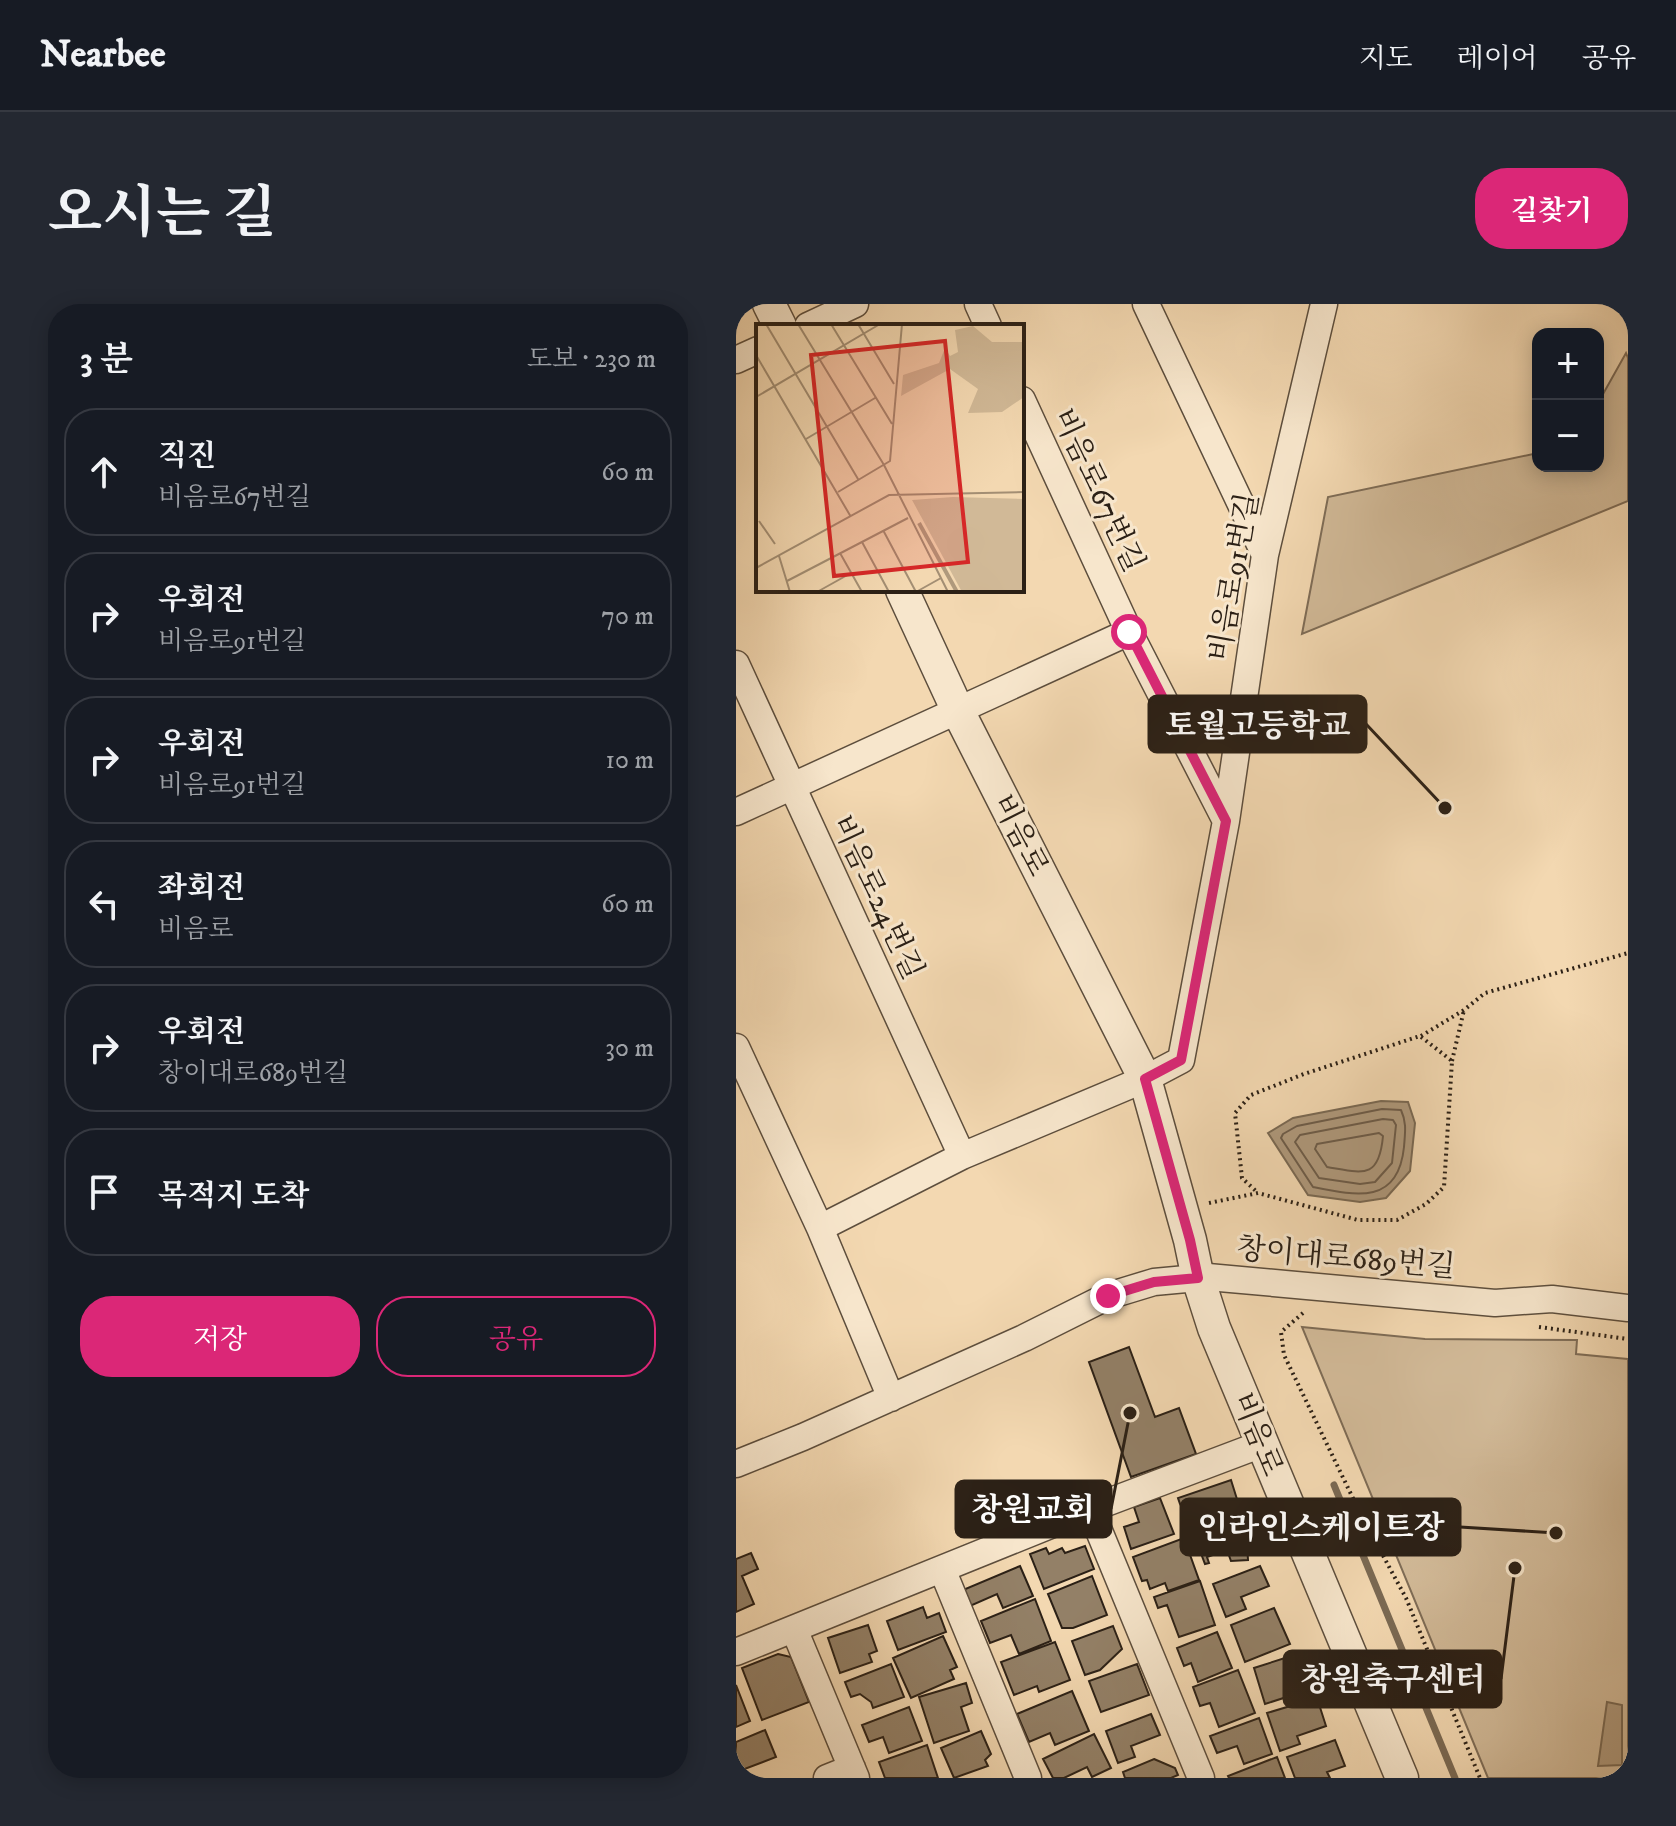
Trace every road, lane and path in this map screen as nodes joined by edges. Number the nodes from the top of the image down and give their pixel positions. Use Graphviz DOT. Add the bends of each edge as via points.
graph roads {
  1 [pos="769,304"];
  2 [pos="855,304"];
  3 [pos="978,304"];
  4 [pos="1146,304"];
  5 [pos="1324,304"];
  6 [pos="779,324"];
  7 [pos="812,324"];
  8 [pos="987,324"];
  9 [pos="756,351"];
  10 [pos="736,360"];
  11 [pos="1024,404"];
  12 [pos="1265,555"];
  13 [pos="903,592"];
  14 [pos="1129,632"];
  15 [pos="736,664"];
  16 [pos="957,709"];
  17 [pos="792,786"];
  18 [pos="736,812"];
  19 [pos="1226,821"];
  20 [pos="1628,953"];
  21 [pos="1464,1010"];
  22 [pos="1420,1036"];
  23 [pos="736,1047"];
  24 [pos="1452,1061"];
  25 [pos="1145,1079"];
  26 [pos="962,1156"];
  27 [pos="1258,1193"];
  28 [pos="1209,1203"];
  29 [pos="820,1228"];
  30 [pos="1198,1278"];
  31 [pos="1628,1308"];
  32 [pos="1316,1313"];
  33 [pos="1526,1326"];
  34 [pos="1628,1339"];
  35 [pos="891,1398"];
  36 [pos="1262,1444"];
  37 [pos="736,1464"];
  38 [pos="1090,1509"];
  39 [pos="942,1569"];
  40 [pos="794,1629"];
  41 [pos="736,1652"];
  42 [pos="854,1773"];
  43 [pos="827,1778"];
  44 [pos="1028,1778"];
  45 [pos="1201,1778"];
  46 [pos="1402,1778"];
  47 [pos="1480,1778"];
  1 -- 6 [label="street"];
  2 -- 7 [label="street"];
  3 -- 8 [label="street"];
  4 -- 12 [label="street"];
  5 -- 12 [label="street, 비음로91번길"];
  9 -- 10 [label="street"];
  11 -- 14 [label="street, 비음로67번길"];
  12 -- 19 [label="street, 비음로91번길"];
  13 -- 16 [label="street, 비음로"];
  14 -- 16 [label="street"];
  14 -- 19 [label="street, 비음로67번길"];
  15 -- 17 [label="street, 비음로24번길"];
  16 -- 17 [label="street"];
  16 -- 25 [label="street, 비음로"];
  17 -- 18 [label="street"];
  17 -- 26 [label="street, 비음로24번길"];
  19 -- 25 [label="street, 비음로91번길" via="1181,1060"];
  20 -- 21 [label="path" via="1485,993"];
  21 -- 22 [label="path"];
  21 -- 24 [label="path"];
  22 -- 24 [label="path"];
  22 -- 27 [label="path" via="1251,1095 1235,1113 1242,1178"];
  23 -- 29 [label="street"];
  24 -- 27 [label="path" via="1444,1187 1426,1204 1397,1220 1358,1220"];
  25 -- 26 [label="street"];
  25 -- 30 [label="street, 비음로"];
  26 -- 29 [label="street"];
  27 -- 28 [label="path"];
  29 -- 35 [label="street"];
  30 -- 31 [label="street, 창이대로689번길" via="1495,1303 1552,1299"];
  30 -- 35 [label="street, 창이대로689번길" via="1154,1282 1108,1296"];
  30 -- 36 [label="street, 비음로"];
  32 -- 47 [label="path" via="1301,1313 1281,1332 1284,1355 1406,1598"];
  33 -- 34 [label="path"];
  35 -- 37 [label="street, 창이대로689번길"];
  36 -- 38 [label="street"];
  36 -- 46 [label="street, 비음로"];
  38 -- 39 [label="street"];
  38 -- 45 [label="street"];
  39 -- 40 [label="street"];
  39 -- 44 [label="street"];
  40 -- 41 [label="street"];
  40 -- 42 [label="street"];
  42 -- 43 [label="street"];
}
